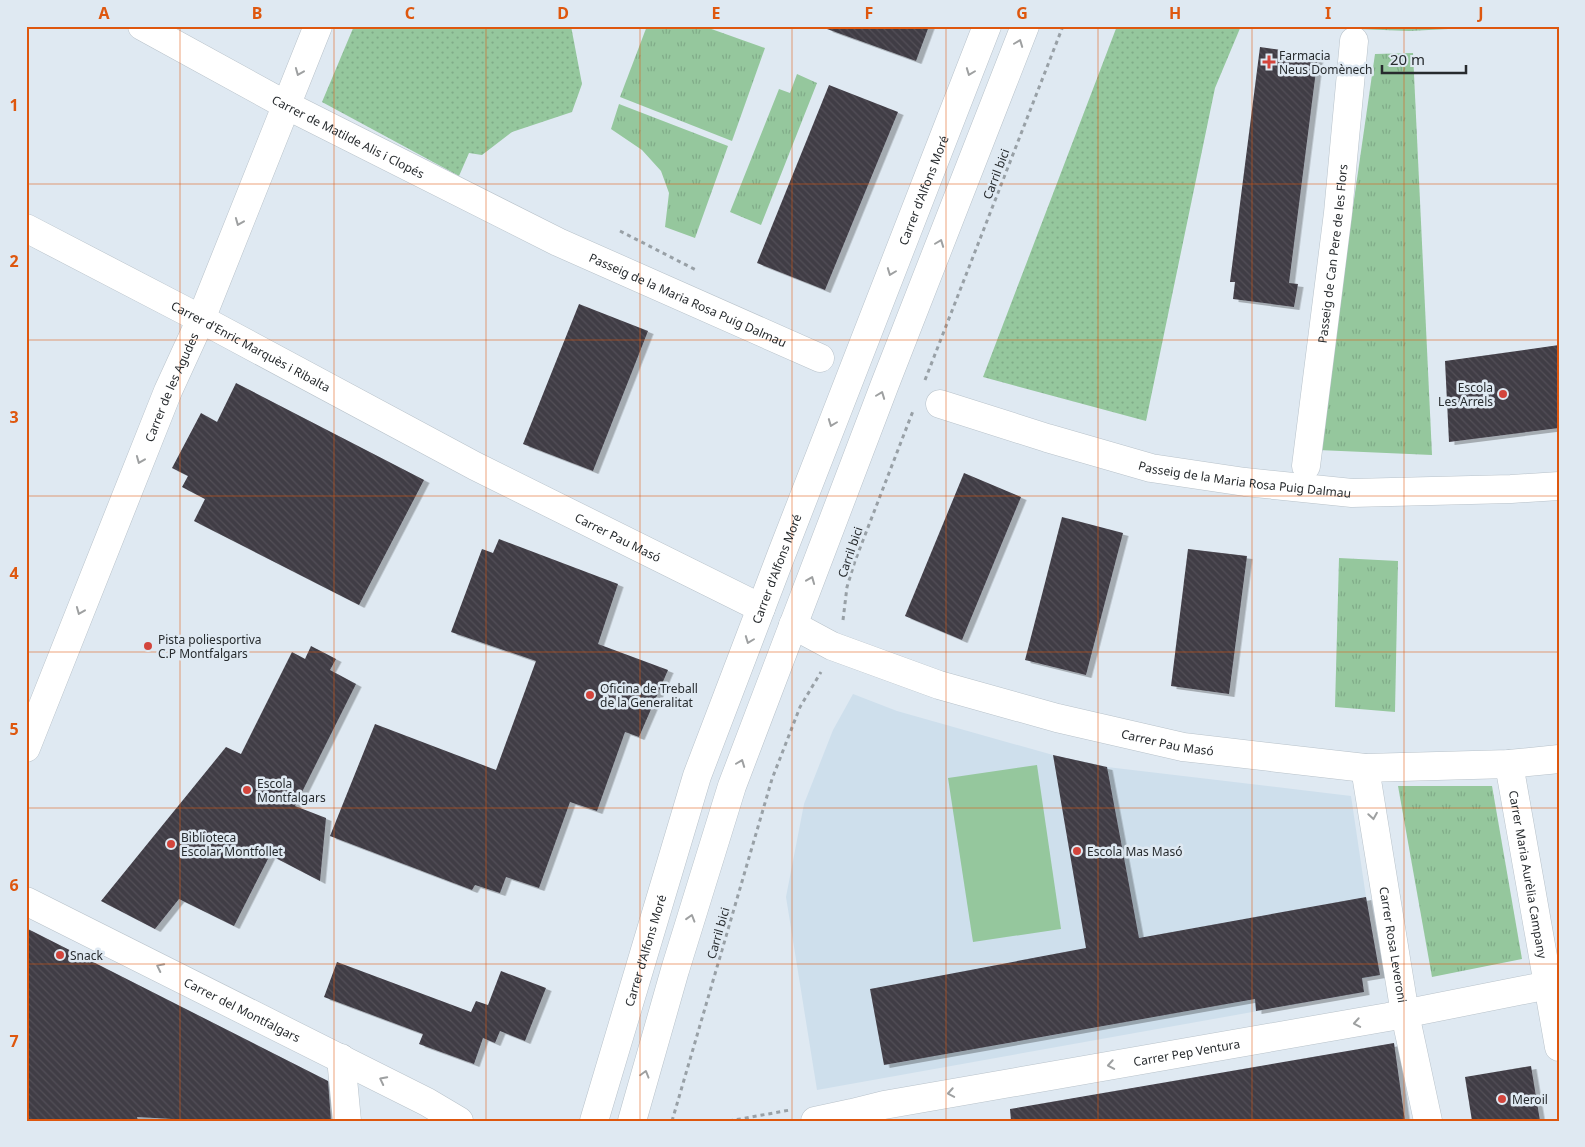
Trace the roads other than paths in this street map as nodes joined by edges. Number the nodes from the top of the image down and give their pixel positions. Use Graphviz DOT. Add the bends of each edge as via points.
graph roads {
  1 [pos="142,26"];
  2 [pos="318,26"];
  3 [pos="988,26"];
  4 [pos="1025,26"];
  5 [pos="1354,41"];
  6 [pos="286,105"];
  7 [pos="26,228"];
  8 [pos="558,242"];
  9 [pos="201,319"];
  10 [pos="820,358"];
  11 [pos="929,392"];
  12 [pos="475,466"];
  13 [pos="1306,466"];
  14 [pos="1559,486"];
  15 [pos="761,608"];
  16 [pos="793,625"];
  17 [pos="26,748"];
  18 [pos="1559,759"];
  19 [pos="1509,764"];
  20 [pos="1366,768"];
  21 [pos="26,901"];
  22 [pos="1554,984"];
  23 [pos="1405,1014"];
  24 [pos="1559,1047"];
  25 [pos="341,1058"];
  26 [pos="422,1111"];
  27 [pos="347,1121"];
  28 [pos="459,1121"];
  29 [pos="594,1121"];
  30 [pos="632,1121"];
  31 [pos="815,1121"];
  32 [pos="1428,1121"];
  1 -- 6 [label="street, Carrer de Matilde Alis i Clopés"];
  2 -- 6 [label="street, Carrer de les Agudes, one-way"];
  3 -- 15 [label="street, Carrer d'Alfons Moré, one-way"];
  16 -- 4 [label="street, one-way"];
  5 -- 13 [label="street, Passeig de Can Pere de les Flors" via="1338,213"];
  6 -- 8 [label="street, Carrer de Matilde Alis i Clopés"];
  6 -- 9 [label="street, Carrer de les Agudes, one-way"];
  7 -- 9 [label="street, Carrer d'Enric Marquès i Ribalta"];
  8 -- 10 [label="street, Passeig de la Maria Rosa Puig Dalmau"];
  9 -- 12 [label="street, Carrer d'Enric Marquès i Ribalta"];
  9 -- 17 [label="street, Carrer de les Agudes, one-way" via="168,391"];
  11 -- 14 [label="street, Passeig de la Maria Rosa Puig Dalmau" via="1047,438 1151,468 1352,493"];
  12 -- 15 [label="street, Carrer Pau Masó"];
  15 -- 29 [label="street, Carrer d'Alfons Moré, one-way" via="698,776"];
  16 -- 20 [label="street, Carrer Pau Masó" via="832,646 939,685 1057,718 1183,747"];
  30 -- 16 [label="street, one-way" via="667,995 732,786"];
  18 -- 19 [label="street, Carrer Pau Masó"];
  19 -- 20 [label="street, Carrer Pau Masó"];
  19 -- 22 [label="street, Carrer Maria Aurèlia Campany"];
  20 -- 23 [label="street, Carrer Rosa Leveroni, one-way"];
  25 -- 21 [label="street, Carrer del Montfalgars, one-way"];
  22 -- 23 [label="street, Carrer Pep Ventura"];
  22 -- 24 [label="street, Carrer Maria Aurèlia Campany"];
  23 -- 31 [label="street, Carrer Pep Ventura, one-way" via="884,1105"];
  23 -- 32 [label="street, Carrer Rosa Leveroni"];
  26 -- 25 [label="street, Carrer del Montfalgars, one-way"];
  25 -- 27 [label="street"];
  26 -- 28 [label="street, Carrer del Montfalgars"];
}
